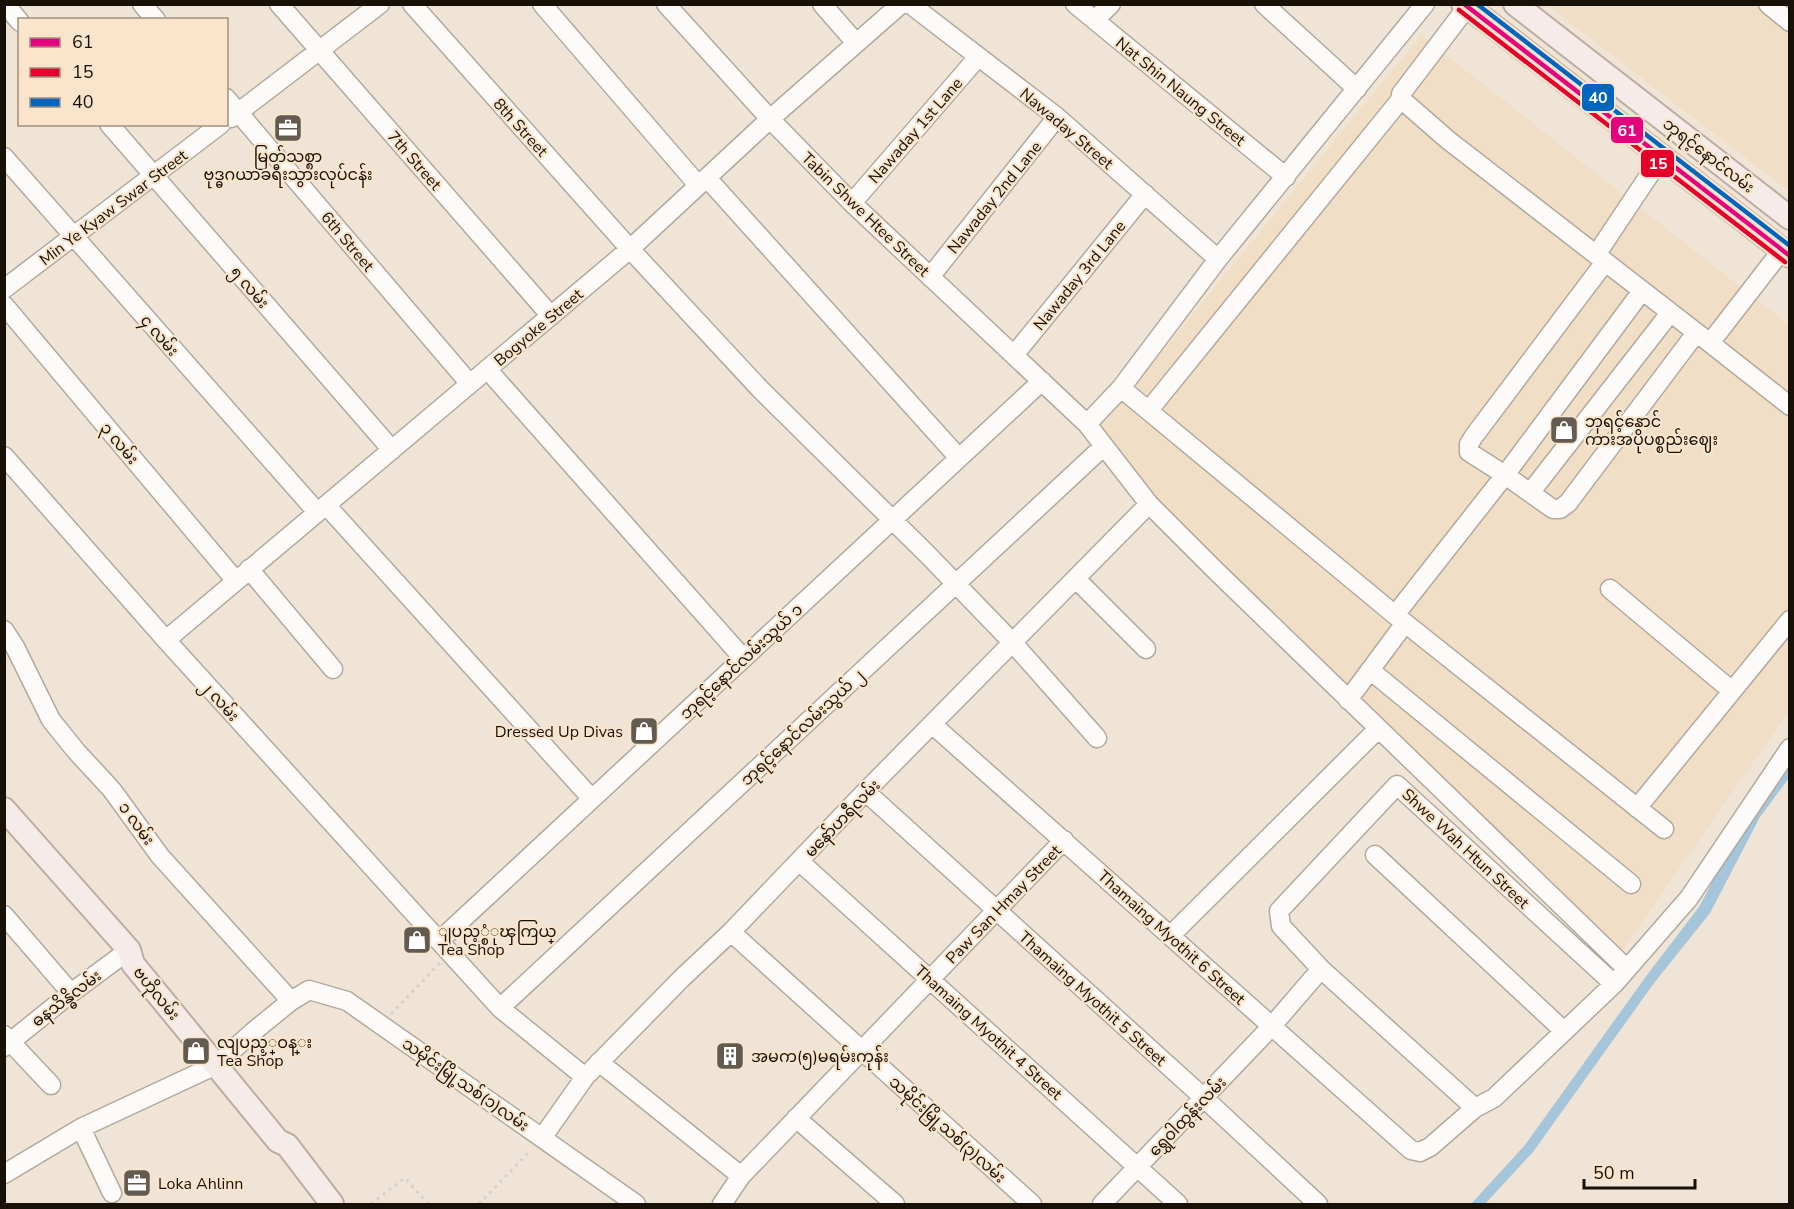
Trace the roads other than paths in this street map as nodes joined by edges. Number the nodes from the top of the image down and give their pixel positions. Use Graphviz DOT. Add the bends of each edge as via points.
graph roads {
  1 [pos="5,4"];
  2 [pos="142,4"];
  3 [pos="279,4"];
  4 [pos="380,4"];
  5 [pos="412,4"];
  6 [pos="542,4"];
  7 [pos="666,4"];
  8 [pos="822,4"];
  9 [pos="901,4"];
  10 [pos="910,4"];
  11 [pos="1075,4"];
  12 [pos="1111,4"];
  13 [pos="1264,4"];
  14 [pos="1425,4"];
  15 [pos="1503,4"];
  16 [pos="1515,4"];
  17 [pos="1768,4"];
  18 [pos="1465,6"];
  19 [pos="154,18"];
  20 [pos="18,19"];
  21 [pos="1095,20"];
  22 [pos="1488,22"];
  23 [pos="1790,22"];
  24 [pos="856,43"];
  25 [pos="319,50"];
  26 [pos="978,57"];
  27 [pos="1357,89"];
  28 [pos="1401,99"];
  29 [pos="231,110"];
  30 [pos="1058,117"];
  31 [pos="770,119"];
  32 [pos="111,126"];
  33 [pos="218,126"];
  34 [pos="1662,156"];
  35 [pos="4,157"];
  36 [pos="154,176"];
  37 [pos="1286,177"];
  38 [pos="703,181"];
  39 [pos="1144,194"];
  40 [pos="852,203"];
  41 [pos="1790,218"];
  42 [pos="74,237"];
  43 [pos="630,249"];
  44 [pos="1786,253"];
  45 [pos="1218,259"];
  46 [pos="1600,259"];
  47 [pos="930,277"];
  48 [pos="4,289"];
  49 [pos="1642,291"];
  50 [pos="4,305"];
  51 [pos="1670,313"];
  52 [pos="551,316"];
  53 [pos="1703,338"];
  54 [pos="1014,355"];
  55 [pos="487,369"];
  56 [pos="1042,381"];
  57 [pos="470,384"];
  58 [pos="1121,388"];
  59 [pos="1790,406"];
  60 [pos="1149,410"];
  61 [pos="1082,419"];
  62 [pos="1104,446"];
  63 [pos="392,450"];
  64 [pos="4,456"];
  65 [pos="959,458"];
  66 [pos="1505,475"];
  67 [pos="1530,494"];
  68 [pos="1149,504"];
  69 [pos="322,509"];
  70 [pos="892,521"];
  71 [pos="243,575"];
  72 [pos="1076,579"];
  73 [pos="956,584"];
  74 [pos="1610,589"];
  75 [pos="1400,619"];
  76 [pos="1790,620"];
  77 [pos="4,630"];
  78 [pos="166,640"];
  79 [pos="1013,643"];
  80 [pos="1146,649"];
  81 [pos="743,658"];
  82 [pos="333,669"];
  83 [pos="1370,670"];
  84 [pos="1732,691"];
  85 [pos="1348,700"];
  86 [pos="933,725"];
  87 [pos="1378,729"];
  88 [pos="1097,738"];
  89 [pos="1790,747"];
  90 [pos="866,792"];
  91 [pos="592,799"];
  92 [pos="1637,808"];
  93 [pos="4,809"];
  94 [pos="1664,829"];
  95 [pos="1064,840"];
  96 [pos="1375,855"];
  97 [pos="799,861"];
  98 [pos="1631,884"];
  99 [pos="996,911"];
  100 [pos="4,915"];
  101 [pos="731,932"];
  102 [pos="1170,936"];
  103 [pos="445,947"];
  104 [pos="129,950"];
  105 [pos="1321,969"];
  106 [pos="1627,969"];
  107 [pos="930,979"];
  108 [pos="1614,984"];
  109 [pos="71,993"];
  110 [pos="290,1002"];
  111 [pos="500,1008"];
  112 [pos="1272,1027"];
  113 [pos="1564,1031"];
  114 [pos="6,1041"];
  115 [pos="861,1050"];
  116 [pos="220,1061"];
  117 [pos="599,1062"];
  118 [pos="585,1077"];
  119 [pos="51,1085"];
  120 [pos="1204,1098"];
  121 [pos="1475,1108"];
  122 [pos="796,1118"];
  123 [pos="81,1128"];
  124 [pos="542,1138"];
  125 [pos="1138,1167"];
  126 [pos="4,1174"];
  127 [pos="741,1176"];
  128 [pos="112,1193"];
  129 [pos="332,1204"];
  130 [pos="636,1204"];
  131 [pos="722,1204"];
  132 [pos="895,1204"];
  133 [pos="1032,1204"];
  134 [pos="1102,1204"];
  135 [pos="1178,1204"];
  136 [pos="1318,1204"];
  1 -- 20 [label="street"];
  2 -- 19 [label="street"];
  3 -- 25 [label="street, 7th Street"];
  4 -- 25 [label="street"];
  5 -- 43 [label="street, 8th Street"];
  6 -- 38 [label="street"];
  7 -- 31 [label="street, Tabin Shwe Htee Street"];
  8 -- 24 [label="street"];
  9 -- 24 [label="street, Bogyoke Street"];
  10 -- 26 [label="street, Nawaday Street"];
  11 -- 21 [label="street, Nat Shin Naung Street"];
  12 -- 21 [label="street"];
  13 -- 27 [label="street"];
  14 -- 27 [label="street"];
  15 -- 22 [label="main road"];
  16 -- 41 [label="main road, ဘုရင့်နောင်လမ်း"];
  17 -- 23 [label="street"];
  18 -- 22 [label="main road, ဘုရင့်နောင်လမ်း"];
  18 -- 28 [label="street"];
  21 -- 37 [label="street, Nat Shin Naung Street"];
  22 -- 34 [label="main road, ဘုရင့်နောင်လမ်း"];
  24 -- 31 [label="street, Bogyoke Street"];
  25 -- 29 [label="street"];
  25 -- 52 [label="street, 7th Street"];
  26 -- 30 [label="street, Nawaday Street"];
  26 -- 40 [label="street, Nawaday 1st Lane"];
  27 -- 37 [label="street"];
  28 -- 46 [label="street"];
  28 -- 60 [label="street"];
  29 -- 57 [label="street, 6th Street"];
  30 -- 39 [label="street, Nawaday Street"];
  30 -- 47 [label="street, Nawaday 2nd Lane"];
  31 -- 38 [label="street, Bogyoke Street"];
  31 -- 40 [label="street, Tabin Shwe Htee Street"];
  32 -- 36 [label="street, ၅ လမ်း"];
  33 -- 36 [label="street, Min Ye Kyaw Swar Street"];
  34 -- 44 [label="main road, ဘုရင့်နောင်လမ်း"];
  34 -- 46 [label="street"];
  35 -- 42 [label="street, ၄ လမ်း"];
  36 -- 42 [label="street, Min Ye Kyaw Swar Street"];
  36 -- 63 [label="street, ၅ လမ်း"];
  37 -- 45 [label="street"];
  38 -- 43 [label="street, Bogyoke Street"];
  38 -- 65 [label="street"];
  39 -- 45 [label="street, Nawaday Street"];
  39 -- 54 [label="street, Nawaday 3rd Lane"];
  40 -- 47 [label="street, Tabin Shwe Htee Street"];
  42 -- 48 [label="street, Min Ye Kyaw Swar Street"];
  42 -- 69 [label="street, ၄ လမ်း"];
  43 -- 52 [label="street, Bogyoke Street"];
  43 -- 70 [label="street, 8th Street" via="760,389"];
  44 -- 53 [label="street"];
  45 -- 58 [label="street"];
  46 -- 49 [label="street"];
  46 -- 66 [label="street" via="1469,444 1469,452"];
  47 -- 54 [label="street, Tabin Shwe Htee Street"];
  49 -- 51 [label="street"];
  49 -- 66 [label="street"];
  50 -- 71 [label="street, ၃ လမ်း"];
  51 -- 53 [label="street"];
  51 -- 67 [label="street"];
  52 -- 55 [label="street, Bogyoke Street"];
  53 -- 59 [label="street"];
  53 -- 67 [label="street" via="1568,503 1552,509"];
  54 -- 56 [label="street, Tabin Shwe Htee Street"];
  55 -- 57 [label="street, Bogyoke Street"];
  55 -- 81 [label="street"];
  56 -- 61 [label="street, Tabin Shwe Htee Street"];
  56 -- 65 [label="street, ဘုရင့်နောင်လမ်းသွယ် ၁"];
  57 -- 63 [label="street, Bogyoke Street"];
  58 -- 60 [label="street"];
  58 -- 61 [label="street"];
  60 -- 75 [label="street"];
  61 -- 62 [label="street, Tabin Shwe Htee Street"];
  62 -- 68 [label="street, Tabin Shwe Htee Street"];
  62 -- 73 [label="street, ဘုရင့်နောင်လမ်းသွယ် ၂"];
  63 -- 69 [label="street, Bogyoke Street"];
  64 -- 78 [label="street, ၂ လမ်း"];
  65 -- 70 [label="street, ဘုရင့်နောင်လမ်းသွယ် ၁"];
  66 -- 67 [label="street"];
  66 -- 75 [label="street"];
  68 -- 72 [label="street, မနော်ဟရီလမ်း"];
  68 -- 85 [label="street, Tabin Shwe Htee Street"];
  69 -- 71 [label="street, Bogyoke Street"];
  69 -- 91 [label="street, ၄ လမ်း"];
  70 -- 73 [label="street, 8th Street"];
  70 -- 81 [label="street, ဘုရင့်နောင်လမ်းသွယ် ၁"];
  71 -- 78 [label="street, Bogyoke Street"];
  71 -- 82 [label="street, ၃ လမ်း"];
  72 -- 79 [label="street, မနော်ဟရီလမ်း"];
  72 -- 80 [label="street"];
  73 -- 79 [label="street, 8th Street"];
  73 -- 111 [label="street, ဘုရင့်နောင်လမ်းသွယ် ၂"];
  74 -- 84 [label="street"];
  75 -- 83 [label="street"];
  75 -- 92 [label="street"];
  76 -- 84 [label="street"];
  77 -- 110 [label="street, ၁ လမ်း" via="51,720 112,790 160,856"];
  78 -- 103 [label="street, ၂ လမ်း"];
  79 -- 86 [label="street, မနော်ဟရီလမ်း"];
  79 -- 88 [label="street, 8th Street"];
  81 -- 91 [label="street, ဘုရင့်နောင်လမ်းသွယ် ၁"];
  83 -- 85 [label="street"];
  83 -- 98 [label="street"];
  84 -- 92 [label="street"];
  85 -- 87 [label="street, Tabin Shwe Htee Street"];
  86 -- 90 [label="street, မနော်ဟရီလမ်း"];
  86 -- 95 [label="street, Thamaing Myothit 6 Street"];
  87 -- 102 [label="street"];
  87 -- 106 [label="street, Tabin Shwe Htee Street"];
  89 -- 106 [label="street" via="1689,898"];
  90 -- 97 [label="street, မနော်ဟရီလမ်း"];
  90 -- 99 [label="street, Thamaing Myothit 5 Street"];
  91 -- 103 [label="street, ဘုရင့်နောင်လမ်းသွယ် ၁"];
  92 -- 94 [label="street"];
  93 -- 104 [label="main road, ဗဟိုလမ်း"];
  95 -- 99 [label="street, Paw San Hmay Street"];
  95 -- 102 [label="street, Thamaing Myothit 6 Street"];
  96 -- 113 [label="street"];
  97 -- 101 [label="street, မနော်ဟရီလမ်း"];
  97 -- 107 [label="street, Thamaing Myothit 4 Street"];
  99 -- 107 [label="street, Paw San Hmay Street"];
  99 -- 120 [label="street, Thamaing Myothit 5 Street"];
  100 -- 109 [label="street"];
  101 -- 115 [label="street, သမိုင်းမြို့သစ်(၃)လမ်း"];
  101 -- 117 [label="street, မနော်ဟရီလမ်း"];
  102 -- 112 [label="street, Thamaing Myothit 6 Street"];
  103 -- 111 [label="street, ၂ လမ်း"];
  104 -- 109 [label="street, ဓနသိန္ဓိလမ်း"];
  104 -- 116 [label="main road, ဗဟိုလမ်း" via="133,964"];
  105 -- 108 [label="street, Shwe Wah Htun Street" via="1281,926 1279,911 1397,785"];
  105 -- 112 [label="street"];
  105 -- 121 [label="street"];
  106 -- 108 [label="street"];
  107 -- 115 [label="street, Paw San Hmay Street"];
  107 -- 125 [label="street, Thamaing Myothit 4 Street"];
  108 -- 113 [label="street"];
  109 -- 114 [label="street, ဓနသိန္ဓိလမ်း"];
  110 -- 116 [label="street"];
  110 -- 124 [label="street, သမိုင်းမြို့သစ်(၁)လမ်း" via="309,990 347,1001"];
  111 -- 118 [label="street, ၂ လမ်း"];
  112 -- 120 [label="street, ရွှေဝါထွန်းလမ်း"];
  112 -- 121 [label="street, Thamaing Myothit 6 Street" via="1411,1150 1420,1152 1430,1147"];
  113 -- 121 [label="street" via="1494,1098"];
  114 -- 119 [label="street"];
  115 -- 122 [label="street, Paw San Hmay Street"];
  115 -- 133 [label="street, သမိုင်းမြို့သစ်(၃)လမ်း"];
  116 -- 123 [label="street"];
  116 -- 129 [label="main road, ဗဟိုလမ်း" via="278,1141 287,1145"];
  117 -- 118 [label="street, မနော်ဟရီလမ်း"];
  117 -- 127 [label="street"];
  118 -- 124 [label="street, မနော်ဟရီလမ်း"];
  120 -- 125 [label="street, ရွှေဝါထွန်းလမ်း"];
  120 -- 136 [label="street, Thamaing Myothit 5 Street"];
  122 -- 127 [label="street, Paw San Hmay Street"];
  122 -- 132 [label="street"];
  123 -- 126 [label="street"];
  123 -- 128 [label="street"];
  124 -- 130 [label="street, သမိုင်းမြို့သစ်(၁)လမ်း"];
  125 -- 134 [label="street, ရွှေဝါထွန်းလမ်း"];
  125 -- 135 [label="street, Thamaing Myothit 4 Street"];
  127 -- 131 [label="street, Paw San Hmay Street"];
}
